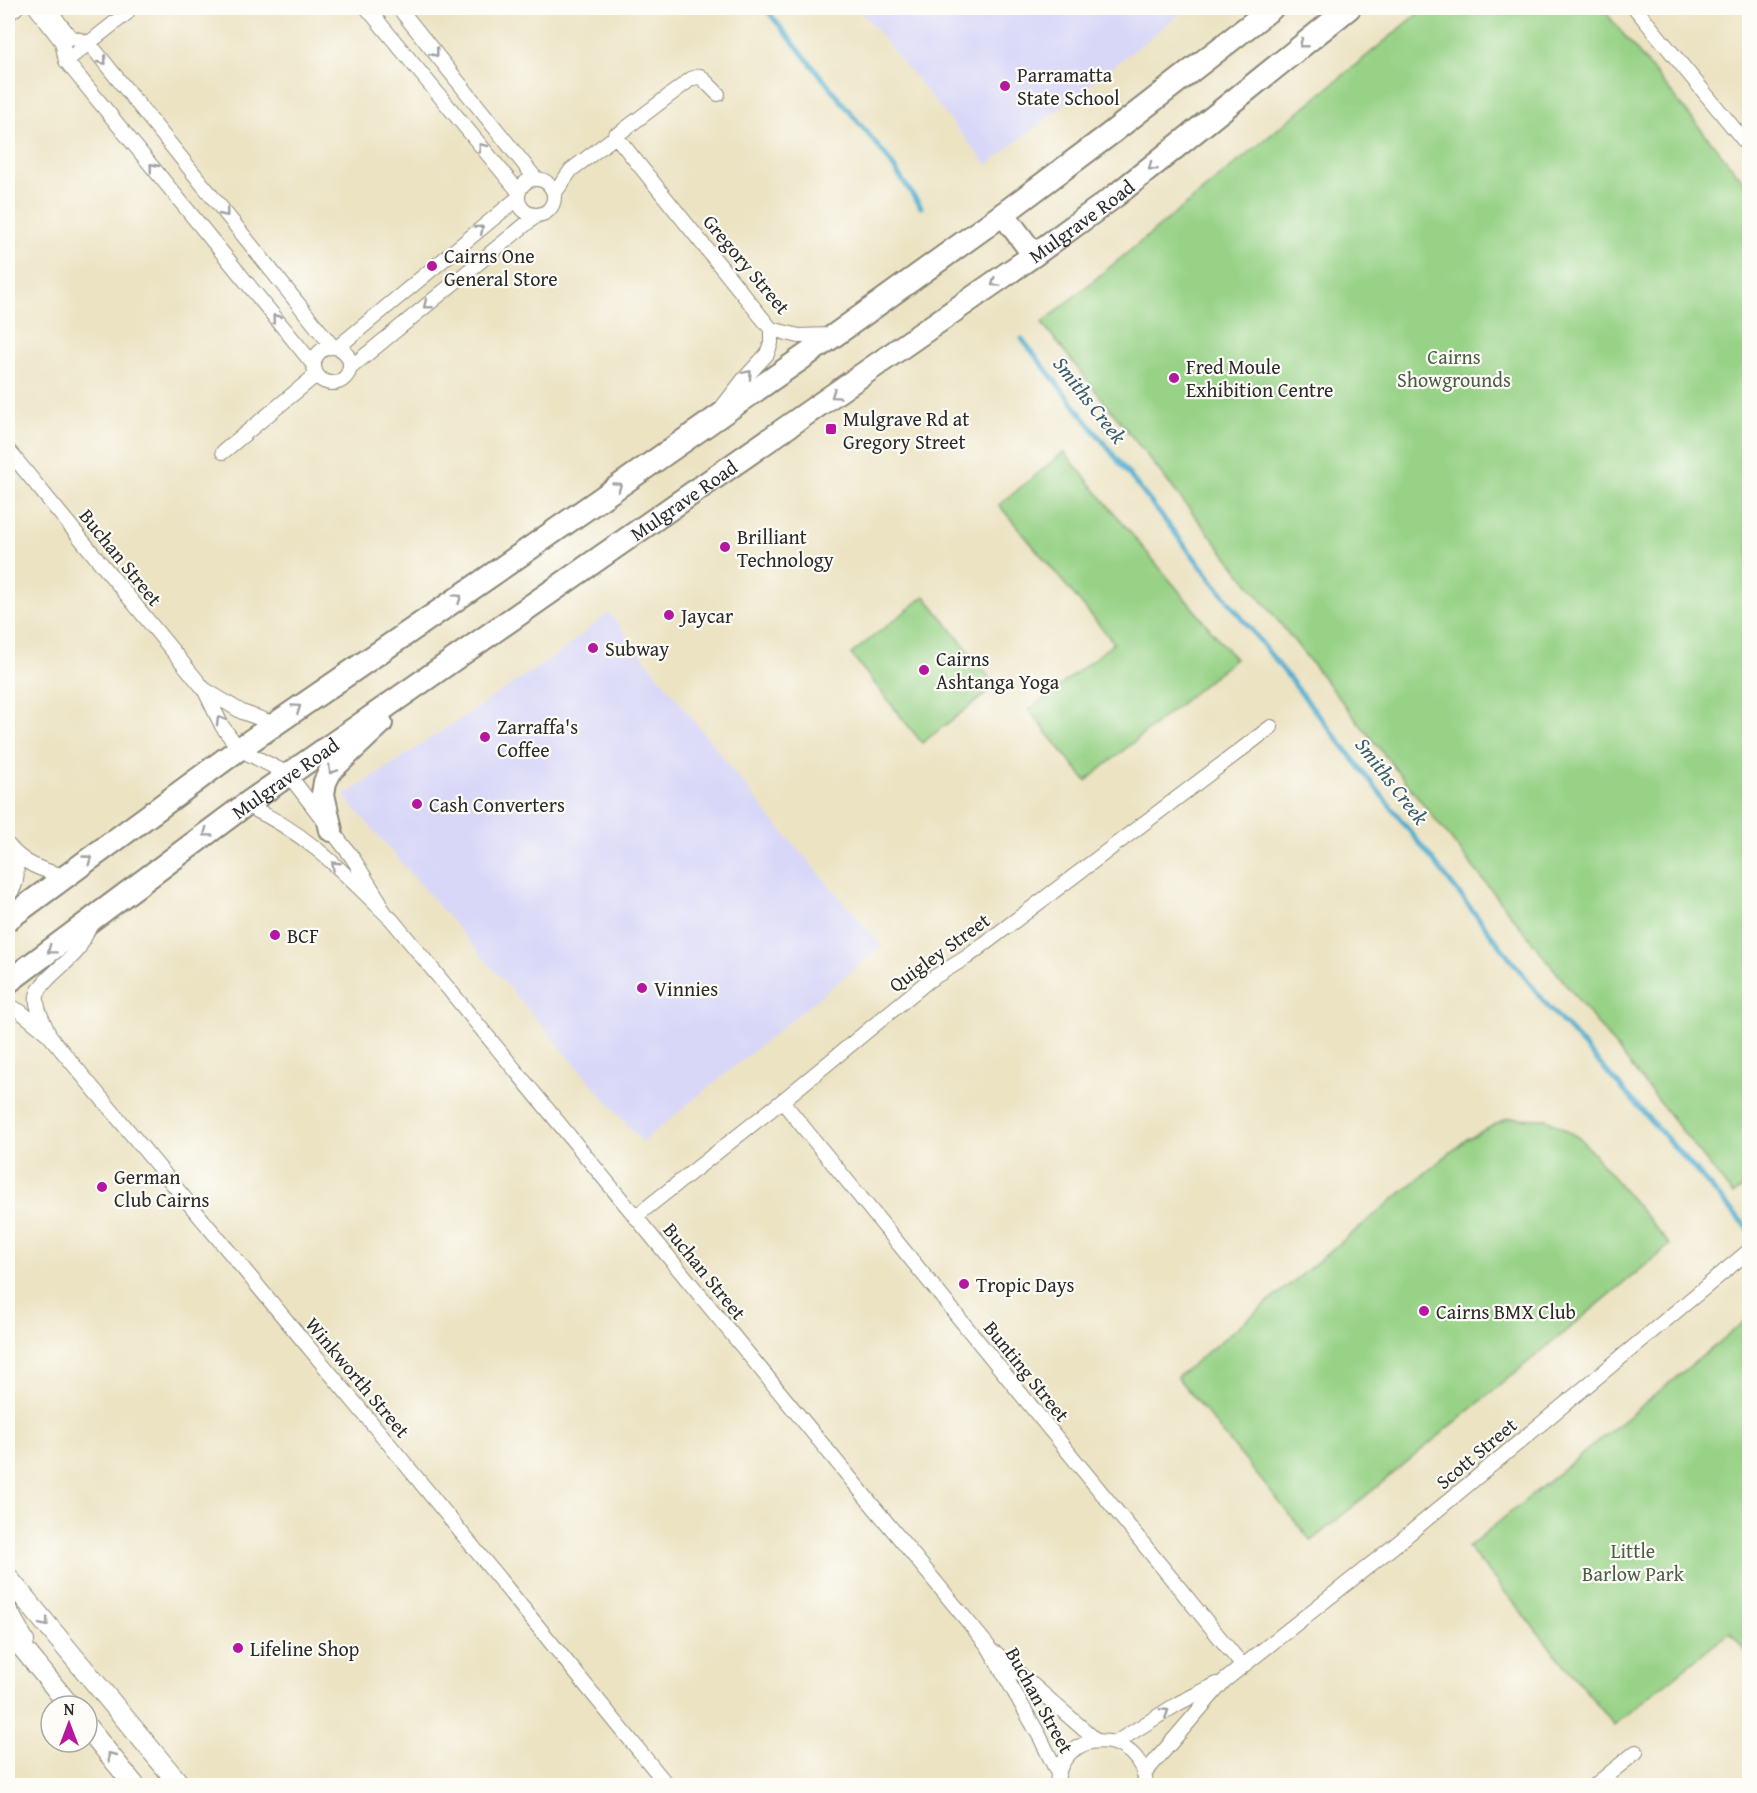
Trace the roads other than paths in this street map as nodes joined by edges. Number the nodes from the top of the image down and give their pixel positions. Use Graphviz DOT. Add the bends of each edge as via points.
graph roads {
  1 [pos="16,8"];
  2 [pos="36,8"];
  3 [pos="48,8"];
  4 [pos="367,8"];
  5 [pos="399,8"];
  6 [pos="1272,8"];
  7 [pos="1349,8"];
  8 [pos="1635,8"];
  9 [pos="127,13"];
  10 [pos="8,14"];
  11 [pos="88,43"];
  12 [pos="66,61"];
  13 [pos="718,94"];
  14 [pos="615,135"];
  15 [pos="1749,148"];
  16 [pos="571,170"];
  17 [pos="539,179"];
  18 [pos="554,194"];
  19 [pos="518,195"];
  20 [pos="1003,214"];
  21 [pos="537,215"];
  22 [pos="1034,255"];
  23 [pos="771,328"];
  24 [pos="835,334"];
  25 [pos="335,347"];
  26 [pos="350,368"];
  27 [pos="314,369"];
  28 [pos="715,417"];
  29 [pos="8,450"];
  30 [pos="223,452"];
  31 [pos="434,672"];
  32 [pos="204,689"];
  33 [pos="275,724"];
  34 [pos="1271,727"];
  35 [pos="239,749"];
  36 [pos="288,774"];
  37 [pos="245,805"];
  38 [pos="331,830"];
  39 [pos="11,849"];
  40 [pos="66,876"];
  41 [pos="8,896"];
  42 [pos="95,916"];
  43 [pos="8,919"];
  44 [pos="392,920"];
  45 [pos="8,982"];
  46 [pos="8,1005"];
  47 [pos="48,1034"];
  48 [pos="782,1101"];
  49 [pos="635,1217"];
  50 [pos="1746,1253"];
  51 [pos="8,1578"];
  52 [pos="8,1612"];
  53 [pos="8,1630"];
  54 [pos="988,1646"];
  55 [pos="36,1665"];
  56 [pos="1242,1665"];
  57 [pos="1224,1681"];
  58 [pos="60,1694"];
  59 [pos="1097,1741"];
  60 [pos="99,1742"];
  61 [pos="1115,1743"];
  62 [pos="1636,1752"];
  63 [pos="1145,1780"];
  64 [pos="1057,1782"];
  65 [pos="135,1785"];
  66 [pos="181,1785"];
  67 [pos="668,1785"];
  68 [pos="1594,1785"];
  1 -- 10 [label="street"];
  2 -- 12 [label="street" via="62,42"];
  3 -- 11 [label="street" via="70,37"];
  19 -- 4 [label="street, one-way"];
  5 -- 17 [label="street, one-way"];
  6 -- 20 [label="main road"];
  7 -- 22 [label="main road, Mulgrave Road, one-way" via="1115,196"];
  8 -- 15 [label="street"];
  9 -- 11 [label="street"];
  11 -- 12 [label="street"];
  11 -- 25 [label="street, one-way"];
  27 -- 12 [label="street, one-way"];
  13 -- 14 [label="street" via="704,78 695,77"];
  14 -- 16 [label="street"];
  14 -- 23 [label="street, Gregory Street"];
  16 -- 17 [label="street"];
  16 -- 18 [label="street"];
  17 -- 18 [label="street" via="548,183"];
  17 -- 19 [label="street" via="525,183"];
  18 -- 21 [label="street" via="548,211"];
  19 -- 21 [label="street" via="522,208"];
  25 -- 19 [label="street, one-way"];
  20 -- 22 [label="main road"];
  20 -- 24 [label="main road"];
  21 -- 26 [label="street, one-way"];
  22 -- 31 [label="main road, Mulgrave Road, one-way"];
  23 -- 24 [label="street, Gregory Street" via="799,336"];
  28 -- 23 [label="street, one-way" via="767,354"];
  24 -- 28 [label="main road"];
  25 -- 26 [label="street" via="348,356"];
  25 -- 27 [label="street" via="317,353"];
  26 -- 27 [label="street" via="338,382 325,382"];
  27 -- 30 [label="street"];
  33 -- 28 [label="main road, one-way"];
  29 -- 32 [label="street, Buchan Street"];
  31 -- 36 [label="main road, Mulgrave Road"];
  31 -- 38 [label="main road, one-way" via="330,770 323,794"];
  32 -- 33 [label="street, Buchan Street" via="242,712"];
  35 -- 32 [label="street, Buchan Street, one-way" via="222,726"];
  33 -- 35 [label="main road"];
  34 -- 48 [label="street, Quigley Street" via="967,957 928,981"];
  35 -- 36 [label="street, Buchan Street"];
  40 -- 35 [label="main road, one-way"];
  36 -- 37 [label="main road, Mulgrave Road"];
  36 -- 38 [label="street, Buchan Street"];
  37 -- 42 [label="main road, Mulgrave Road, one-way"];
  44 -- 37 [label="street, Buchan Street, one-way" via="313,845 267,814"];
  38 -- 44 [label="street, Buchan Street"];
  39 -- 40 [label="street" via="35,867"];
  39 -- 41 [label="street" via="17,878"];
  40 -- 43 [label="main road"];
  42 -- 45 [label="main road, Mulgrave Road, one-way"];
  42 -- 47 [label="street" via="78,949 43,984 37,996"];
  44 -- 49 [label="street, Buchan Street"];
  46 -- 47 [label="street, Winkworth Street"];
  47 -- 67 [label="street, Winkworth Street"];
  48 -- 49 [label="street, Quigley Street"];
  48 -- 56 [label="street, Bunting Street"];
  49 -- 54 [label="street, Buchan Street"];
  50 -- 56 [label="street, Scott Street" via="1399,1542"];
  51 -- 66 [label="main road, one-way"];
  52 -- 55 [label="main road"];
  53 -- 55 [label="main road"];
  54 -- 59 [label="street, Buchan Street"];
  54 -- 64 [label="street, Buchan Street" via="1040,1737"];
  55 -- 58 [label="main road"];
  56 -- 57 [label="street, Scott Street"];
  61 -- 57 [label="street, Scott Street, one-way" via="1179,1703"];
  57 -- 63 [label="street, Scott Street"];
  59 -- 61 [label="street"];
  59 -- 64 [label="street" via="1076,1748 1064,1761"];
  65 -- 60 [label="main road, one-way"];
  61 -- 63 [label="street" via="1134,1755"];
  62 -- 68 [label="street"];
}
